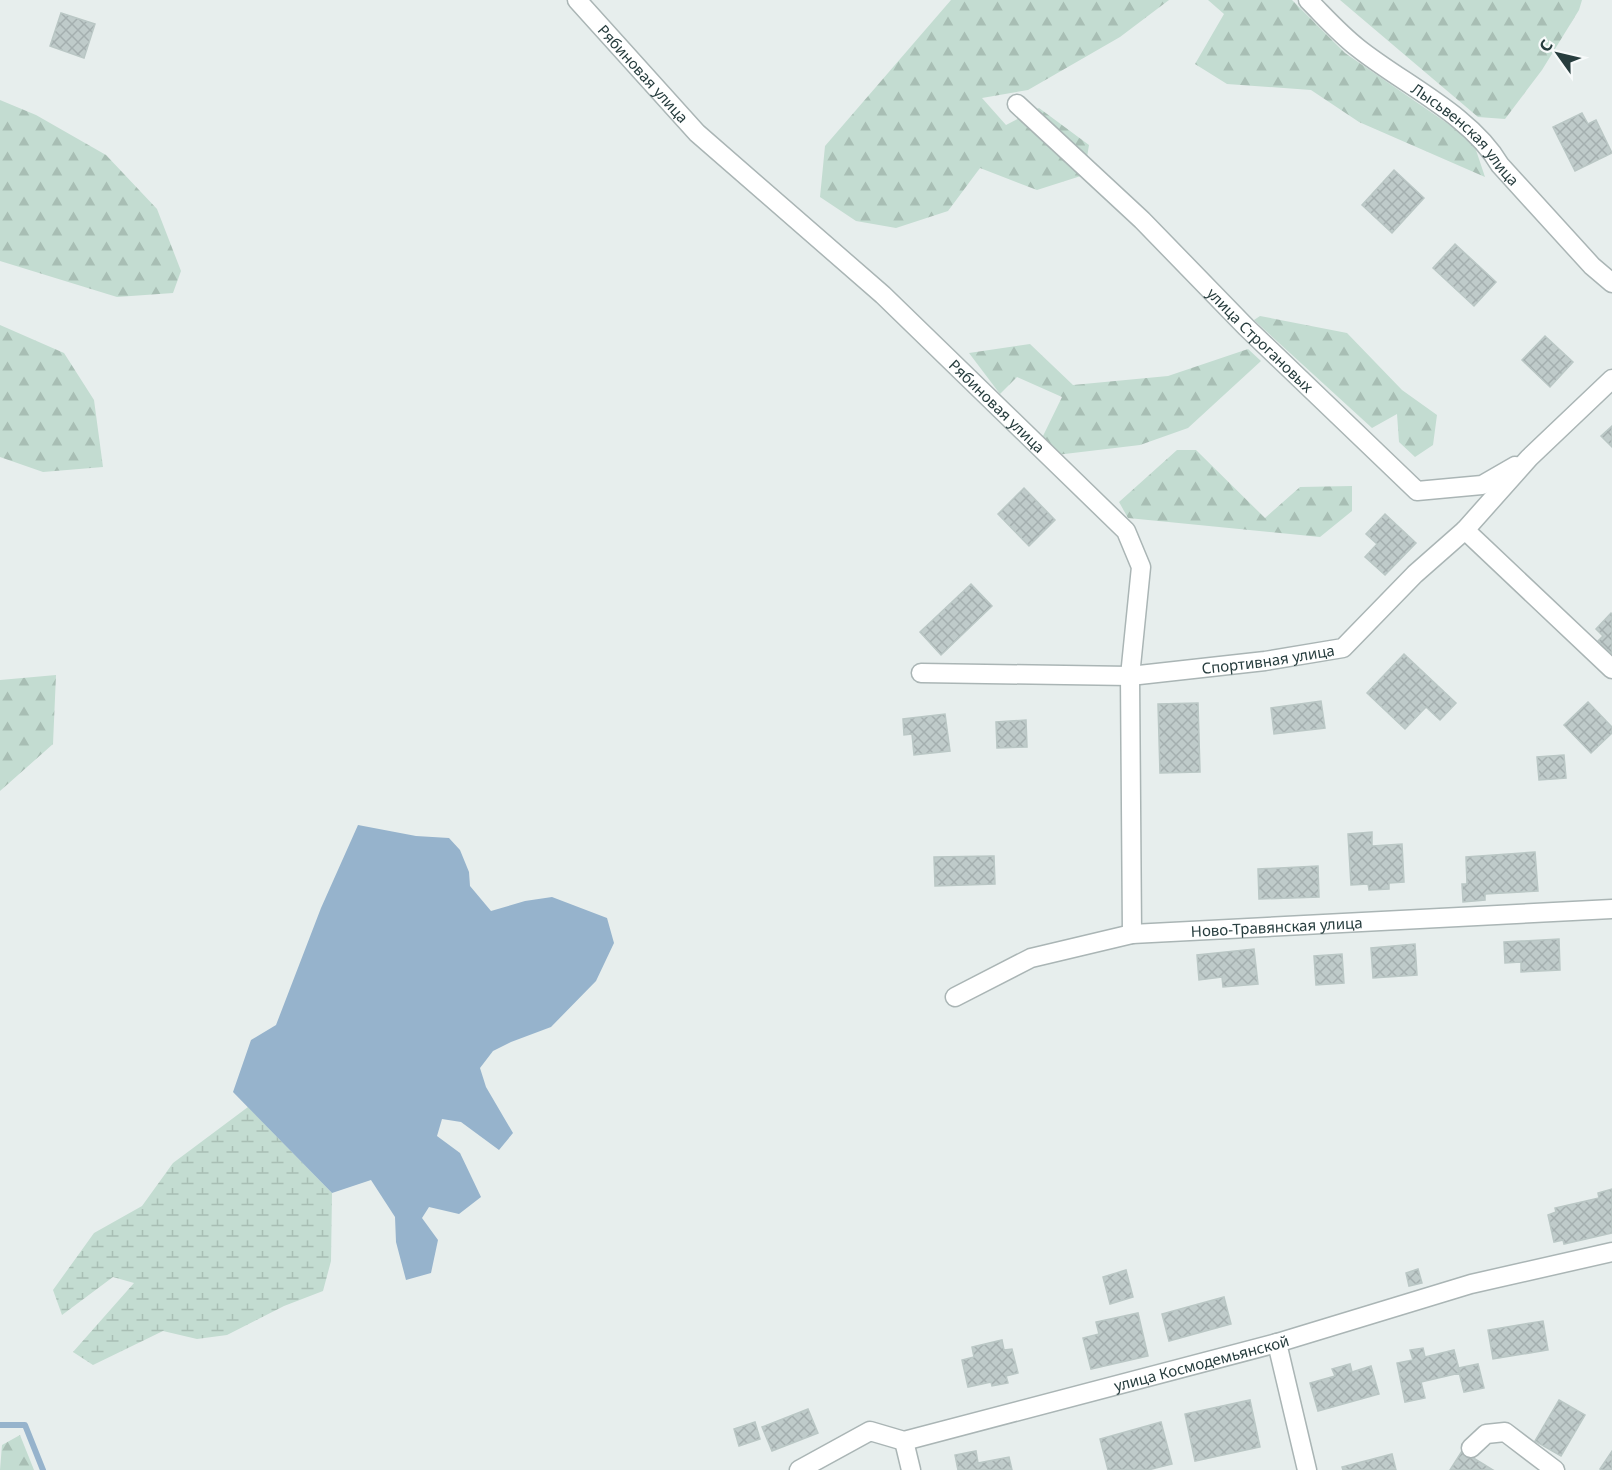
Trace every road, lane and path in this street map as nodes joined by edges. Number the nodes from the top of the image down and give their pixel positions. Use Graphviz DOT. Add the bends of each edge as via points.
graph roads {
  1 [pos="577,0"];
  2 [pos="1308,0"];
  3 [pos="1017,104"];
  4 [pos="1612,283"];
  5 [pos="1612,379"];
  6 [pos="1529,458"];
  7 [pos="1465,530"];
  8 [pos="1612,669"];
  9 [pos="921,673"];
  10 [pos="1130,676"];
  11 [pos="1612,909"];
  12 [pos="1132,934"];
  13 [pos="954,997"];
  14 [pos="1612,1252"];
  15 [pos="1276,1343"];
  16 [pos="904,1441"];
  17 [pos="1471,1448"];
  18 [pos="799,1470"];
  19 [pos="911,1470"];
  20 [pos="1306,1470"];
  21 [pos="1554,1470"];
  1 -- 10 [label="street, Рябиновая улица" via="697,133 883,295 1125,531 1141,567"];
  2 -- 4 [label="street, Лысьвенская улица" via="1357,47 1468,126 1576,249"];
  3 -- 6 [label="street, улица Строгановых" via="1142,220 1246,327 1417,491 1482,485"];
  5 -- 6 [label="street, Спортивная улица"];
  6 -- 7 [label="street, Спортивная улица"];
  7 -- 8 [label="street"];
  7 -- 10 [label="street, Спортивная улица" via="1415,574 1343,648"];
  9 -- 10 [label="street, Спортивная улица"];
  10 -- 12 [label="street, Рябиновая улица"];
  11 -- 12 [label="street, Ново-Травянская улица"];
  12 -- 13 [label="street, Ново-Травянская улица" via="1031,958"];
  14 -- 15 [label="street, улица Космодемьянской" via="1471,1284"];
  15 -- 16 [label="street, улица Космодемьянской"];
  15 -- 20 [label="street"];
  16 -- 18 [label="street" via="870,1431"];
  16 -- 19 [label="street"];
  17 -- 21 [label="street" via="1486,1434 1505,1432"];
}
